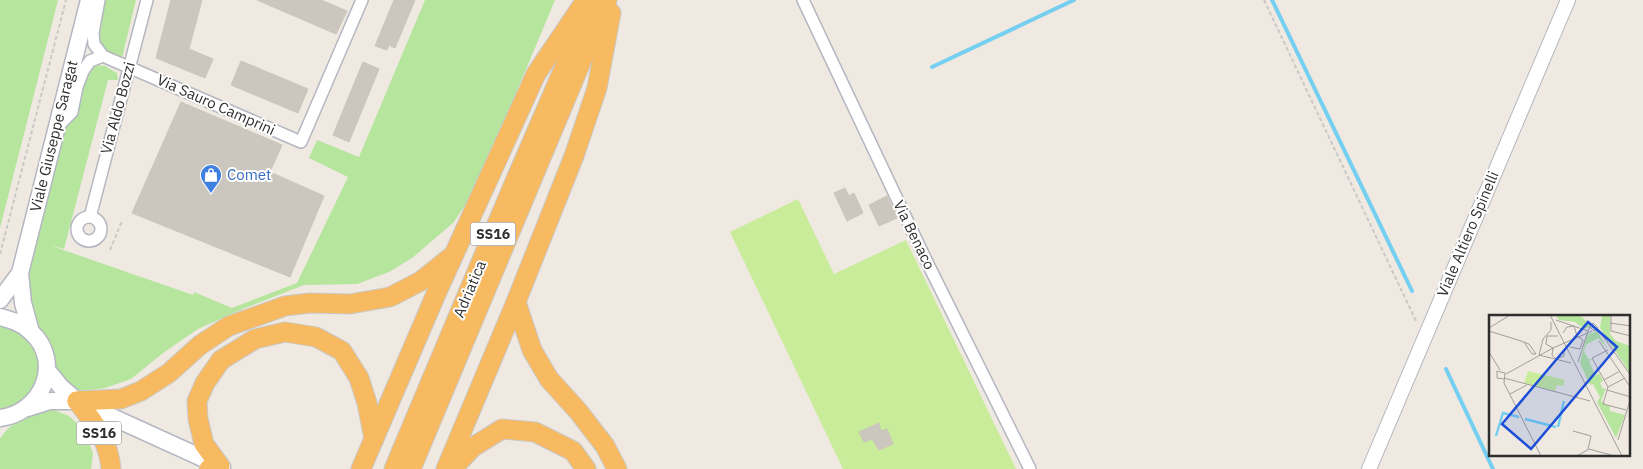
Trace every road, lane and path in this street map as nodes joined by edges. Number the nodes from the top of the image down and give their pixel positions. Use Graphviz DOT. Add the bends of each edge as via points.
graph roads {
  1 [pos="66,0"];
  2 [pos="89,0"];
  3 [pos="99,0"];
  4 [pos="147,0"];
  5 [pos="362,0"];
  6 [pos="586,0"];
  7 [pos="594,0"];
  8 [pos="607,0"];
  9 [pos="613,0"];
  10 [pos="803,0"];
  11 [pos="1264,0"];
  12 [pos="1568,0"];
  13 [pos="103,56"];
  14 [pos="129,66"];
  15 [pos="56,129"];
  16 [pos="90,216"];
  17 [pos="122,221"];
  18 [pos="110,250"];
  19 [pos="0,254"];
  20 [pos="454,254"];
  21 [pos="20,273"];
  22 [pos="0,300"];
  23 [pos="516,302"];
  24 [pos="0,318"];
  25 [pos="31,332"];
  26 [pos="1424,339"];
  27 [pos="47,370"];
  28 [pos="77,401"];
  29 [pos="26,409"];
  30 [pos="5,418"];
  31 [pos="0,431"];
  32 [pos="374,439"];
  33 [pos="218,468"];
  34 [pos="111,469"];
  35 [pos="360,469"];
  36 [pos="394,469"];
  37 [pos="411,469"];
  38 [pos="446,469"];
  39 [pos="452,469"];
  40 [pos="586,469"];
  41 [pos="617,469"];
  42 [pos="1030,469"];
  43 [pos="1369,469"];
  1 -- 19 [label="path"];
  2 -- 15 [label="main road, Viale Giuseppe Saragat"];
  3 -- 13 [label="street" via="93,33 94,44"];
  4 -- 14 [label="street, Via Aldo Bozzi"];
  5 -- 14 [label="street, Via Sauro Camprini" via="301,142"];
  6 -- 20 [label="highway, SS16" via="536,74"];
  7 -- 36 [label="highway, Adriatica / SS16"];
  8 -- 37 [label="highway, Adriatica / SS16"];
  9 -- 23 [label="highway, SS16" via="597,88 574,156"];
  10 -- 42 [label="street, Via Benaco" via="925,258"];
  11 -- 26 [label="path"];
  12 -- 26 [label="street, Viale Altiero Spinelli"];
  13 -- 14 [label="street, Via Sauro Camprini"];
  13 -- 15 [label="street" via="90,61 83,71 72,112"];
  14 -- 16 [label="street, Via Aldo Bozzi"];
  15 -- 21 [label="main road, Viale Giuseppe Saragat"];
  17 -- 18 [label="path"];
  20 -- 28 [label="highway, SS16" via="421,281 390,296 350,304 285,306 229,326 141,391 121,399"];
  20 -- 32 [label="highway, SS16"];
  21 -- 22 [label="main road, Viale Giuseppe Saragat"];
  21 -- 25 [label="main road, Viale Giuseppe Saragat" via="23,303"];
  23 -- 38 [label="highway, SS16"];
  23 -- 41 [label="highway" via="532,350 549,379 605,446"];
  24 -- 25 [label="main road" via="17,322"];
  25 -- 27 [label="main road" via="40,343"];
  26 -- 43 [label="street, Viale Altiero Spinelli"];
  27 -- 28 [label="main road"];
  27 -- 29 [label="main road" via="37,398"];
  28 -- 29 [label="main road" via="50,401"];
  28 -- 33 [label="main road"];
  28 -- 34 [label="highway, SS16" via="94,423 110,454"];
  29 -- 30 [label="main road"];
  30 -- 31 [label="main road"];
  32 -- 33 [label="highway" via="359,378 342,351 316,337 285,332 254,339 221,360 205,383 197,401 198,419 204,444"];
  32 -- 35 [label="highway, SS16"];
  39 -- 40 [label="highway" via="473,447 502,429 535,432 573,451"];
}
